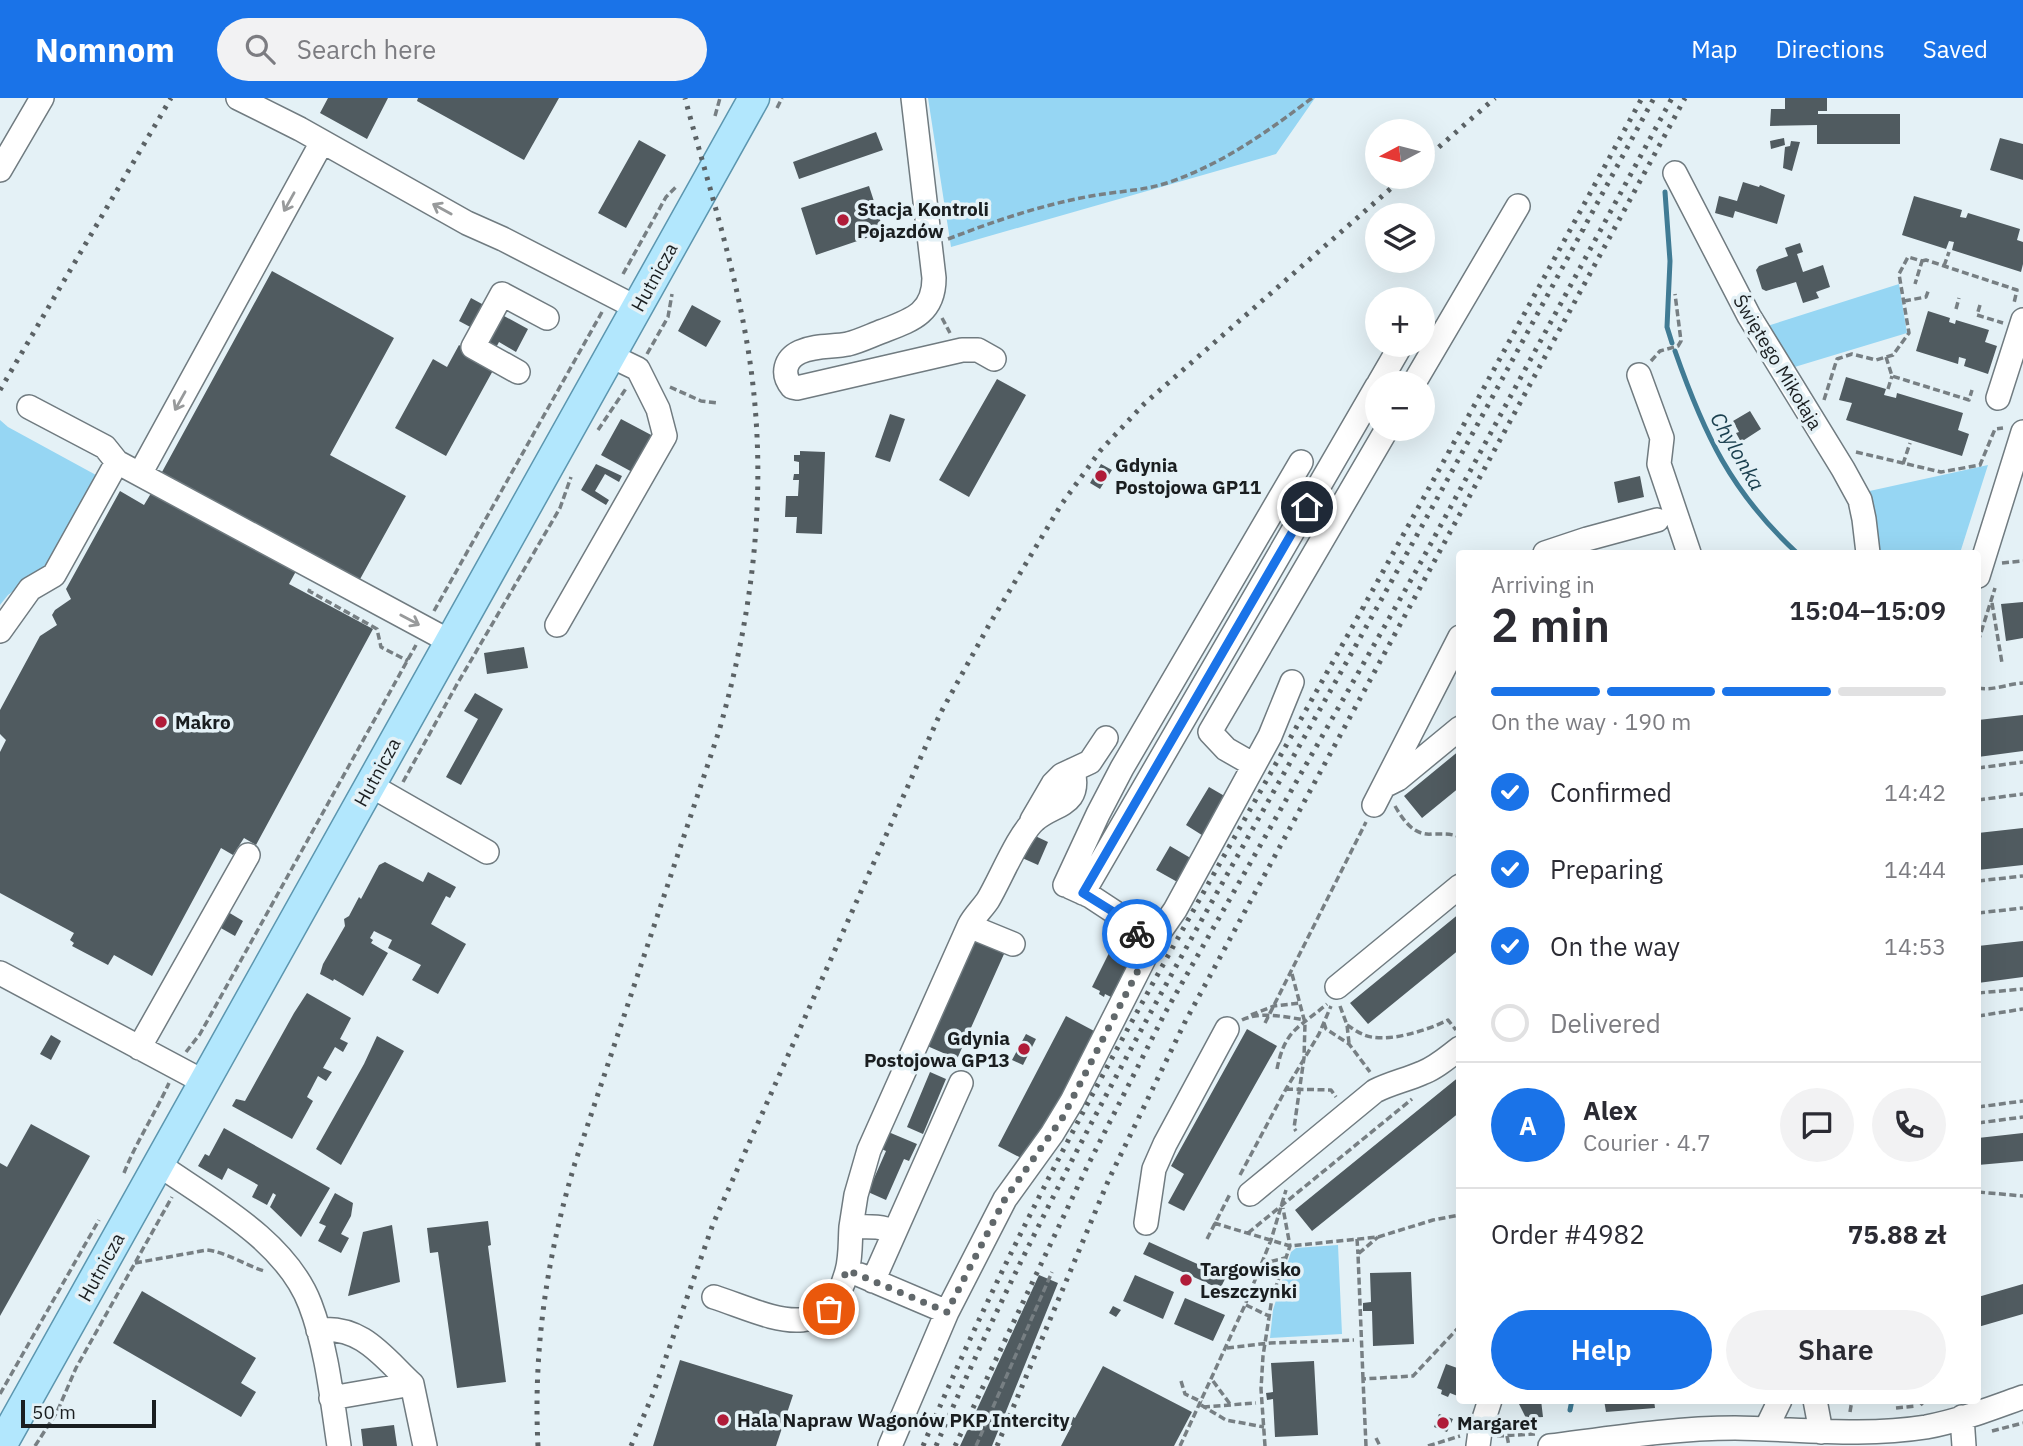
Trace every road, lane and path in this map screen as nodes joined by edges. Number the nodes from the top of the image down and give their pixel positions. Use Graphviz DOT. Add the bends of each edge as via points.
graph roads {
  1 [pos="42,98"];
  2 [pos="238,98"];
  3 [pos="782,98"];
  4 [pos="912,98"];
  5 [pos="1312,98"];
  6 [pos="764,106"];
  7 [pos="322,142"];
  8 [pos="0,170"];
  9 [pos="1675,173"];
  10 [pos="1518,206"];
  11 [pos="930,246"];
  12 [pos="1949,252"];
  13 [pos="1922,261"];
  14 [pos="1944,266"];
  15 [pos="1915,284"];
  16 [pos="672,289"];
  17 [pos="1929,289"];
  18 [pos="2013,289"];
  19 [pos="1675,294"];
  20 [pos="931,298"];
  21 [pos="1959,298"];
  22 [pos="1904,300"];
  23 [pos="1980,305"];
  24 [pos="605,307"];
  25 [pos="637,308"];
  26 [pos="1956,309"];
  27 [pos="547,318"];
  28 [pos="1991,320"];
  29 [pos="2023,320"];
  30 [pos="961,350"];
  31 [pos="611,356"];
  32 [pos="2018,356"];
  33 [pos="1886,357"];
  34 [pos="994,359"];
  35 [pos="638,369"];
  36 [pos="1421,371"];
  37 [pos="518,372"];
  38 [pos="1639,375"];
  39 [pos="1892,376"];
  40 [pos="1888,389"];
  41 [pos="1972,390"];
  42 [pos="1998,398"];
  43 [pos="717,403"];
  44 [pos="1823,404"];
  45 [pos="1365,406"];
  46 [pos="29,407"];
  47 [pos="2014,430"];
  48 [pos="593,438"];
  49 [pos="1380,441"];
  50 [pos="1910,443"];
  51 [pos="1846,449"];
  52 [pos="1982,460"];
  53 [pos="1301,461"];
  54 [pos="117,462"];
  55 [pos="1994,463"];
  56 [pos="1903,465"];
  57 [pos="572,473"];
  58 [pos="140,474"];
  59 [pos="1657,520"];
  60 [pos="1554,550"];
  61 [pos="1686,550"];
  62 [pos="1868,550"];
  63 [pos="2023,561"];
  64 [pos="2002,563"];
  65 [pos="1981,564"];
  66 [pos="320,572"];
  67 [pos="1991,599"];
  68 [pos="433,613"];
  69 [pos="557,625"];
  70 [pos="0,631"];
  71 [pos="449,641"];
  72 [pos="416,645"];
  73 [pos="1456,645"];
  74 [pos="408,661"];
  75 [pos="2003,663"];
  76 [pos="1292,682"];
  77 [pos="2023,682"];
  78 [pos="1981,688"];
  79 [pos="1456,731"];
  80 [pos="1106,738"];
  81 [pos="2023,762"];
  82 [pos="1254,765"];
  83 [pos="1981,768"];
  84 [pos="1388,784"];
  85 [pos="382,791"];
  86 [pos="2023,794"];
  87 [pos="1981,800"];
  88 [pos="1374,805"];
  89 [pos="1456,835"];
  90 [pos="487,852"];
  91 [pos="248,855"];
  92 [pos="2023,876"];
  93 [pos="1981,881"];
  94 [pos="1068,886"];
  95 [pos="1456,889"];
  96 [pos="2023,908"];
  97 [pos="1981,913"];
  98 [pos="969,926"];
  99 [pos="1152,943"];
  100 [pos="1013,944"];
  101 [pos="0,973"];
  102 [pos="1292,973"];
  103 [pos="2023,989"];
  104 [pos="1337,993"];
  105 [pos="1981,993"];
  106 [pos="1301,1003"];
  107 [pos="1274,1006"];
  108 [pos="2023,1009"];
  109 [pos="1269,1016"];
  110 [pos="1981,1016"];
  111 [pos="1305,1021"];
  112 [pos="1236,1023"];
  113 [pos="1265,1023"];
  114 [pos="1324,1023"];
  115 [pos="1347,1025"];
  116 [pos="1326,1029"];
  117 [pos="1456,1029"];
  118 [pos="1319,1034"];
  119 [pos="189,1047"];
  120 [pos="139,1048"];
  121 [pos="1456,1051"];
  122 [pos="1304,1058"];
  123 [pos="1277,1069"];
  124 [pos="204,1083"];
  125 [pos="961,1083"];
  126 [pos="168,1086"];
  127 [pos="1286,1089"];
  128 [pos="1300,1090"];
  129 [pos="1420,1093"];
  130 [pos="2023,1101"];
  131 [pos="1981,1107"];
  132 [pos="1349,1113"];
  133 [pos="2023,1117"];
  134 [pos="1981,1123"];
  135 [pos="1308,1147"];
  136 [pos="169,1172"];
  137 [pos="123,1178"];
  138 [pos="1240,1188"];
  139 [pos="1981,1192"];
  140 [pos="2023,1196"];
  141 [pos="1283,1205"];
  142 [pos="104,1214"];
  143 [pos="1456,1216"];
  144 [pos="1146,1223"];
  145 [pos="1214,1223"];
  146 [pos="851,1227"];
  147 [pos="894,1233"];
  148 [pos="1248,1233"];
  149 [pos="1378,1237"];
  150 [pos="1207,1239"];
  151 [pos="1357,1239"];
  152 [pos="1271,1240"];
  153 [pos="1290,1246"];
  154 [pos="1358,1254"];
  155 [pos="1285,1258"];
  156 [pos="135,1263"];
  157 [pos="1261,1265"];
  158 [pos="847,1270"];
  159 [pos="1052,1272"];
  160 [pos="293,1274"];
  161 [pos="873,1280"];
  162 [pos="714,1297"];
  163 [pos="1245,1305"];
  164 [pos="947,1312"];
  165 [pos="1269,1316"];
  166 [pos="1456,1330"];
  167 [pos="318,1331"];
  168 [pos="1354,1340"];
  169 [pos="1264,1344"];
  170 [pos="1227,1349"];
  171 [pos="1363,1379"];
  172 [pos="1212,1380"];
  173 [pos="1181,1381"];
  174 [pos="412,1384"];
  175 [pos="0,1394"];
  176 [pos="2023,1397"];
  177 [pos="331,1398"];
  178 [pos="1256,1404"];
  179 [pos="1489,1404"];
  180 [pos="1778,1404"];
  181 [pos="1816,1404"];
  182 [pos="1851,1404"];
  183 [pos="1927,1404"];
  184 [pos="1202,1405"];
  185 [pos="1230,1405"];
  186 [pos="1923,1405"];
  187 [pos="1888,1409"];
  188 [pos="1840,1411"];
  189 [pos="1862,1411"];
  190 [pos="1850,1412"];
  191 [pos="1962,1417"];
  192 [pos="1264,1427"];
  193 [pos="1766,1429"];
  194 [pos="1821,1432"];
  195 [pos="1507,1436"];
  196 [pos="1376,1438"];
  197 [pos="1471,1440"];
  198 [pos="2,1446"];
  199 [pos="35,1446"];
  200 [pos="339,1446"];
  201 [pos="425,1446"];
  202 [pos="890,1446"];
  203 [pos="976,1446"];
  204 [pos="1180,1446"];
  205 [pos="1265,1446"];
  206 [pos="1366,1446"];
  207 [pos="1380,1446"];
  208 [pos="1429,1446"];
  209 [pos="1509,1446"];
  210 [pos="1550,1446"];
  211 [pos="1964,1446"];
  1 -- 8 [label="street"];
  2 -- 7 [label="street"];
  3 -- 6 [label="path"];
  4 -- 11 [label="street"];
  5 -- 11 [label="path" via="1254,142 1172,182 1018,213"];
  6 -- 25 [label="main road, Hutnicza"];
  25 -- 7 [label="street, one-way" via="467,223"];
  7 -- 58 [label="street, one-way"];
  9 -- 62 [label="street, Świętego Mikołaja" via="1749,316 1860,500"];
  10 -- 36 [label="street"];
  11 -- 20 [label="street"];
  12 -- 14 [label="path"];
  13 -- 14 [label="path"];
  13 -- 15 [label="path"];
  13 -- 22 [label="path" via="1908,257 1899,274"];
  14 -- 18 [label="path"];
  16 -- 35 [label="path" via="668,317"];
  17 -- 22 [label="path" via="1926,296"];
  19 -- 38 [label="path" via="1681,341 1660,351"];
  20 -- 30 [label="path"];
  20 -- 30 [label="street" via="909,321 849,344 798,353 786,366 789,383 802,387"];
  21 -- 26 [label="path"];
  22 -- 33 [label="path" via="1909,333 1893,355"];
  23 -- 28 [label="path" via="1977,315"];
  24 -- 68 [label="path"];
  25 -- 31 [label="main road, Hutnicza"];
  27 -- 37 [label="street" via="502,294 473,347"];
  29 -- 32 [label="street"];
  30 -- 34 [label="street" via="978,350"];
  31 -- 35 [label="street"];
  31 -- 71 [label="main road, Hutnicza"];
  32 -- 42 [label="street"];
  33 -- 39 [label="path"];
  33 -- 44 [label="path" via="1876,360 1852,354 1837,359"];
  35 -- 43 [label="path" via="685,395"];
  35 -- 48 [label="path"];
  35 -- 69 [label="street" via="658,409 665,436"];
  38 -- 61 [label="street" via="1662,438 1659,464"];
  39 -- 40 [label="path"];
  39 -- 41 [label="path" via="1969,400"];
  45 -- 94 [label="street"];
  46 -- 54 [label="street" via="105,447"];
  47 -- 52 [label="path" via="1995,427"];
  47 -- 65 [label="street"];
  49 -- 82 [label="street" via="1210,732 1226,749"];
  50 -- 56 [label="path"];
  51 -- 56 [label="path"];
  52 -- 55 [label="path"];
  52 -- 56 [label="path" via="1980,465 1941,472"];
  53 -- 94 [label="street" via="1122,768"];
  54 -- 58 [label="street"];
  54 -- 70 [label="street" via="54,575 30,589"];
  57 -- 85 [label="path" via="561,508 456,686"];
  58 -- 66 [label="street"];
  59 -- 60 [label="street"];
  63 -- 64 [label="path"];
  66 -- 71 [label="street, one-way"];
  66 -- 74 [label="path" via="309,591 377,629 381,647"];
  67 -- 75 [label="path"];
  71 -- 85 [label="main road, Hutnicza"];
  72 -- 74 [label="path"];
  73 -- 84 [label="street"];
  74 -- 119 [label="path"];
  76 -- 82 [label="street"];
  77 -- 78 [label="path"];
  79 -- 84 [label="street"];
  80 -- 98 [label="street" via="1090,762 1053,784"];
  81 -- 83 [label="path"];
  82 -- 99 [label="street" via="1175,910"];
  84 -- 88 [label="street"];
  84 -- 89 [label="path" via="1408,827 1428,835"];
  85 -- 90 [label="street"];
  85 -- 124 [label="main road, Hutnicza"];
  86 -- 87 [label="path"];
  88 -- 102 [label="path"];
  91 -- 120 [label="street"];
  92 -- 93 [label="path"];
  94 -- 99 [label="street" via="1128,921 1131,930"];
  95 -- 104 [label="street"];
  96 -- 97 [label="path"];
  98 -- 100 [label="street"];
  98 -- 146 [label="street" via="869,1150"];
  99 -- 164 [label="street" via="1068,1109 1005,1199"];
  101 -- 120 [label="street"];
  102 -- 106 [label="path"];
  102 -- 107 [label="path"];
  103 -- 105 [label="path"];
  104 -- 114 [label="path"];
  104 -- 115 [label="path"];
  106 -- 107 [label="path"];
  106 -- 111 [label="path"];
  107 -- 109 [label="path"];
  107 -- 112 [label="path"];
  108 -- 110 [label="path"];
  109 -- 111 [label="path"];
  109 -- 112 [label="path"];
  109 -- 113 [label="path"];
  111 -- 122 [label="path"];
  111 -- 123 [label="path" via="1287,1036"];
  112 -- 144 [label="street" via="1165,1144 1154,1169"];
  114 -- 116 [label="path"];
  114 -- 118 [label="path"];
  115 -- 116 [label="path" via="1349,1044"];
  115 -- 117 [label="path" via="1362,1035 1392,1037 1448,1020"];
  116 -- 118 [label="path"];
  118 -- 122 [label="path"];
  120 -- 124 [label="street"];
  121 -- 132 [label="street" via="1422,1073 1375,1091"];
  122 -- 127 [label="path"];
  122 -- 128 [label="path"];
  124 -- 136 [label="main road, Hutnicza"];
  125 -- 147 [label="street"];
  126 -- 137 [label="path"];
  127 -- 128 [label="path"];
  127 -- 138 [label="path"];
  128 -- 132 [label="path" via="1331,1090"];
  128 -- 135 [label="path" via="1294,1128"];
  129 -- 141 [label="path"];
  130 -- 131 [label="path"];
  132 -- 135 [label="street"];
  133 -- 134 [label="path"];
  135 -- 138 [label="street"];
  136 -- 156 [label="path" via="177,1186"];
  136 -- 160 [label="street" via="253,1230"];
  136 -- 198 [label="main road, Hutnicza"];
  138 -- 145 [label="path"];
  139 -- 140 [label="path"];
  141 -- 148 [label="path"];
  141 -- 152 [label="path"];
  141 -- 153 [label="path"];
  142 -- 175 [label="path"];
  143 -- 149 [label="path"];
  145 -- 148 [label="path"];
  145 -- 150 [label="path"];
  146 -- 147 [label="street" via="874,1226"];
  146 -- 158 [label="street"];
  147 -- 161 [label="street"];
  148 -- 152 [label="path"];
  149 -- 151 [label="path"];
  149 -- 154 [label="path"];
  151 -- 153 [label="path"];
  151 -- 154 [label="path"];
  152 -- 153 [label="path"];
  152 -- 157 [label="path"];
  153 -- 155 [label="path"];
  154 -- 171 [label="path"];
  155 -- 157 [label="path"];
  155 -- 165 [label="path"];
  156 -- 160 [label="path" via="207,1250 275,1274"];
  156 -- 199 [label="path"];
  157 -- 163 [label="path"];
  158 -- 161 [label="street"];
  158 -- 162 [label="street" via="829,1309 815,1318 779,1317"];
  159 -- 203 [label="path"];
  160 -- 167 [label="street" via="310,1303"];
  161 -- 164 [label="street"];
  163 -- 165 [label="path"];
  163 -- 170 [label="path"];
  164 -- 202 [label="street"];
  165 -- 169 [label="path"];
  166 -- 171 [label="path" via="1413,1376"];
  167 -- 174 [label="street" via="333,1328 356,1334"];
  167 -- 177 [label="street"];
  168 -- 169 [label="path"];
  169 -- 170 [label="path"];
  169 -- 192 [label="path"];
  170 -- 172 [label="path"];
  171 -- 206 [label="path"];
  172 -- 184 [label="path"];
  172 -- 185 [label="path"];
  173 -- 184 [label="path" via="1185,1394"];
  174 -- 177 [label="street"];
  174 -- 201 [label="street"];
  176 -- 191 [label="street"];
  177 -- 200 [label="street"];
  178 -- 185 [label="path"];
  179 -- 197 [label="street" via="1480,1431"];
  180 -- 193 [label="street"];
  181 -- 194 [label="street"];
  182 -- 190 [label="path"];
  183 -- 186 [label="path"];
  184 -- 185 [label="path"];
  184 -- 192 [label="path" via="1226,1419"];
  184 -- 204 [label="path"];
  186 -- 187 [label="path"];
  188 -- 190 [label="path"];
  189 -- 190 [label="path"];
  191 -- 194 [label="street" via="1871,1433"];
  191 -- 211 [label="street"];
  192 -- 205 [label="path"];
  193 -- 194 [label="street"];
  193 -- 210 [label="street" via="1694,1429"];
  195 -- 209 [label="path"];
  196 -- 207 [label="path"];
  197 -- 208 [label="path"];
}
